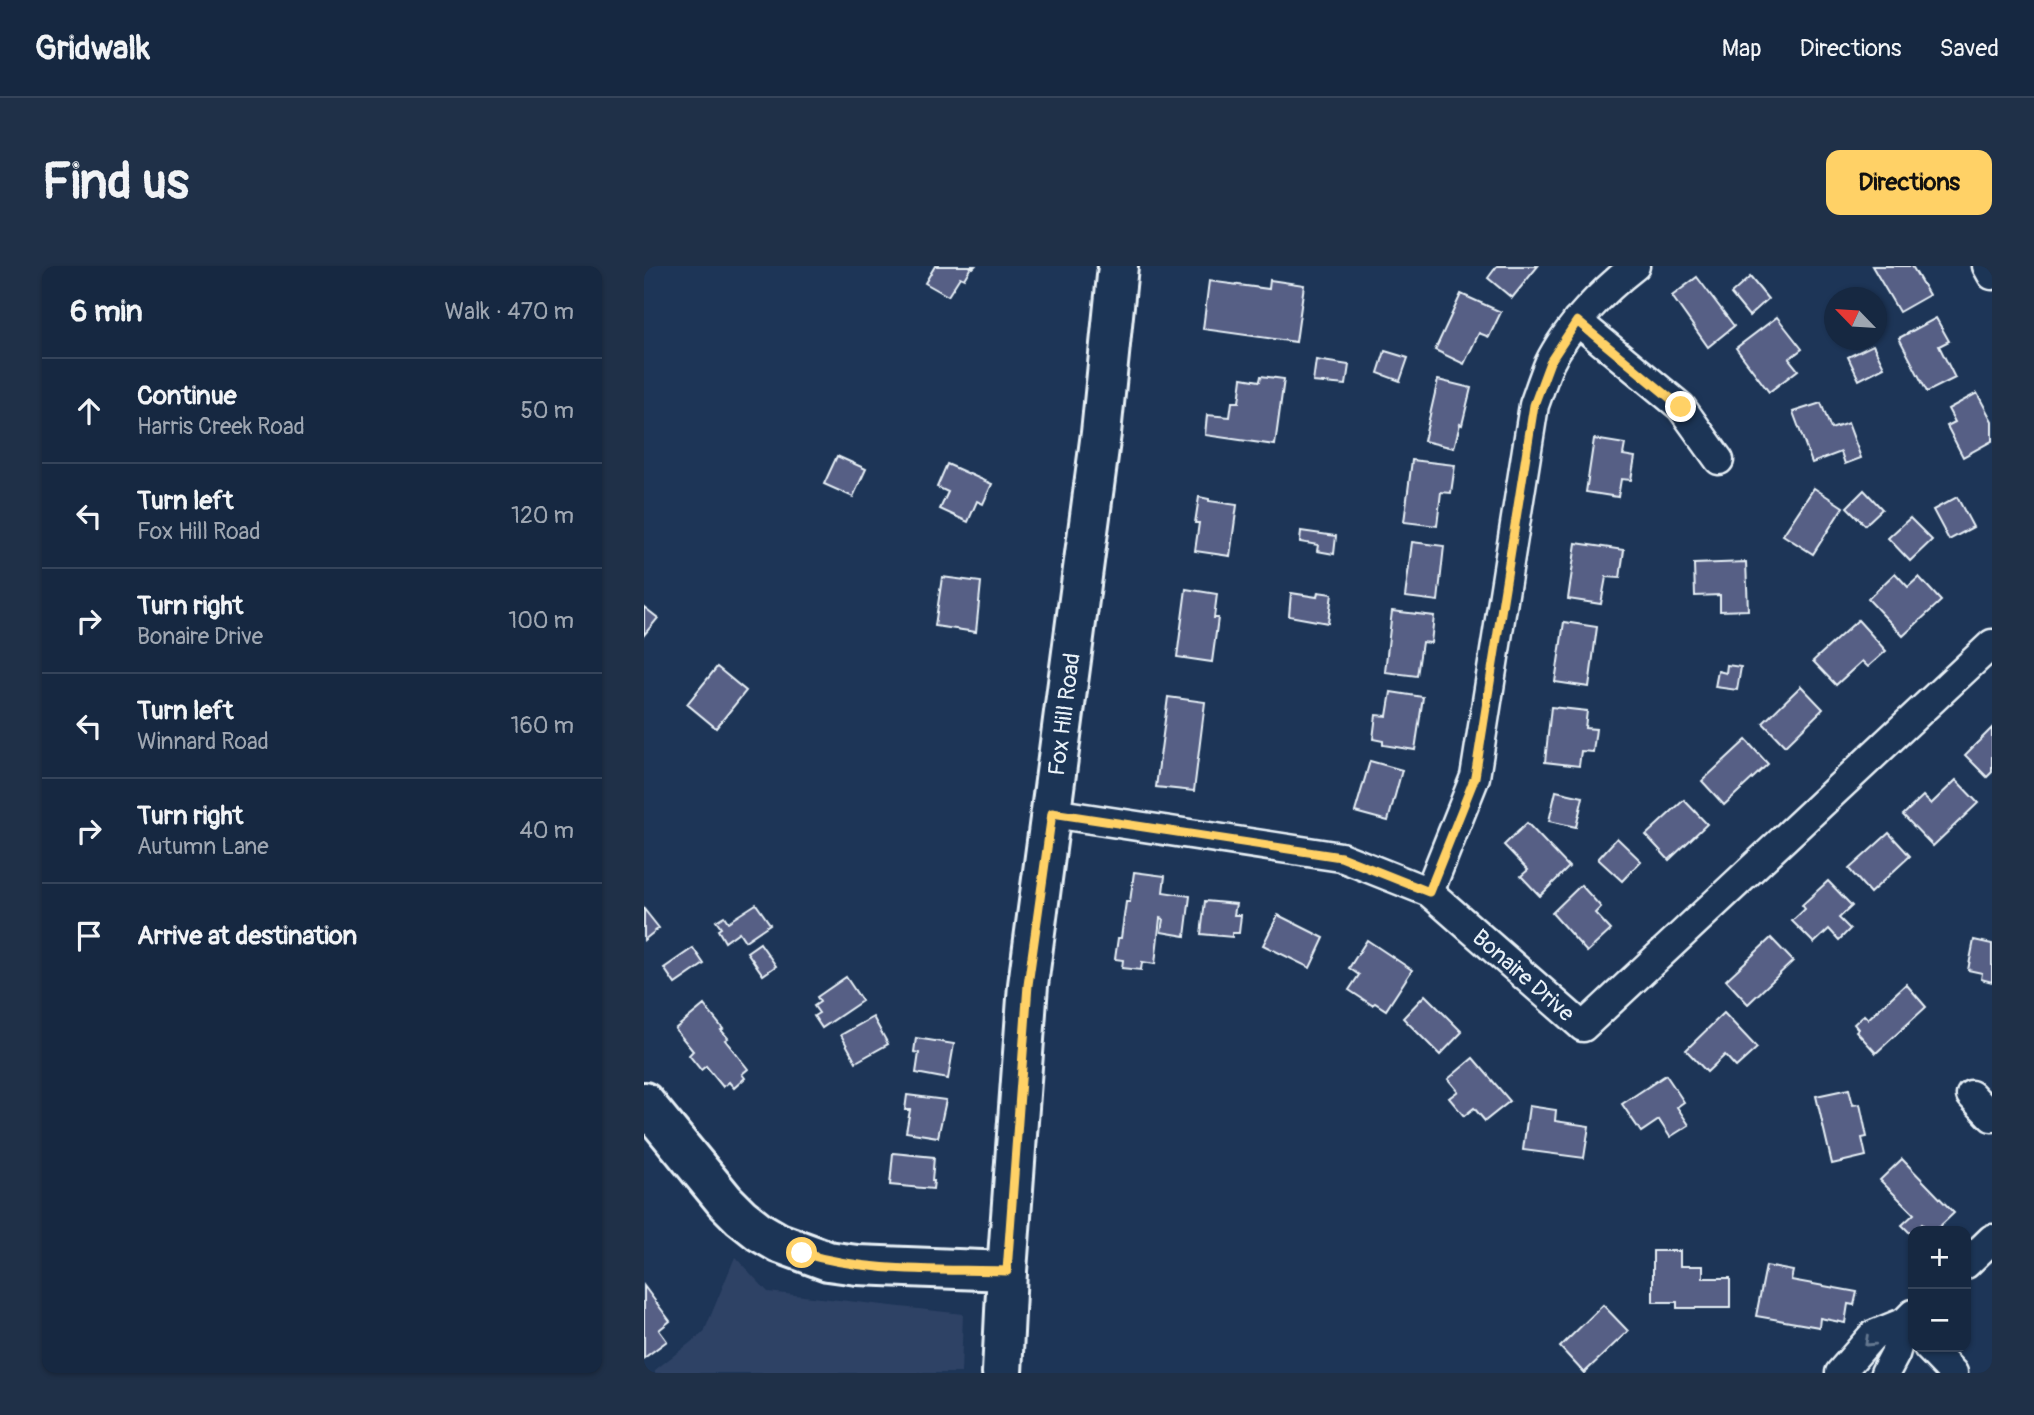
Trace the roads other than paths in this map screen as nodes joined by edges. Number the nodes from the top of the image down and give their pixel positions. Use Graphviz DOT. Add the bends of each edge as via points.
graph roads {
  1 [pos="1118,266"];
  2 [pos="1635,266"];
  3 [pos="1987,266"];
  4 [pos="1992,275"];
  5 [pos="1577,321"];
  6 [pos="1719,460"];
  7 [pos="1992,644"];
  8 [pos="1052,813"];
  9 [pos="1429,892"];
  10 [pos="1970,1095"];
  11 [pos="644,1102"];
  12 [pos="1992,1117"];
  13 [pos="1992,1239"];
  14 [pos="1971,1259"];
  15 [pos="1007,1271"];
  16 [pos="1908,1323"];
  17 [pos="1908,1328"];
  18 [pos="1933,1352"];
  19 [pos="1002,1373"];
  20 [pos="1840,1373"];
  21 [pos="1885,1373"];
  22 [pos="1953,1373"];
  1 -- 8 [label="main road, Fox Hill Road"];
  2 -- 5 [label="street"];
  3 -- 4 [label="street"];
  5 -- 6 [label="street" via="1681,407"];
  5 -- 9 [label="street" via="1550,362 1534,405 1475,777"];
  7 -- 9 [label="street, Bonaire Drive" via="1583,1027"];
  8 -- 9 [label="street, Bonaire Drive" via="1341,857"];
  8 -- 15 [label="main road, Fox Hill Road" via="1028,985"];
  10 -- 12 [label="street"];
  11 -- 15 [label="main road" via="725,1201 779,1243 828,1261 857,1265"];
  13 -- 14 [label="street"];
  15 -- 19 [label="main road, Fox Hill Road"];
  16 -- 20 [label="street, one-way" via="1873,1335"];
  17 -- 21 [label="street"];
  18 -- 22 [label="street"];
}
